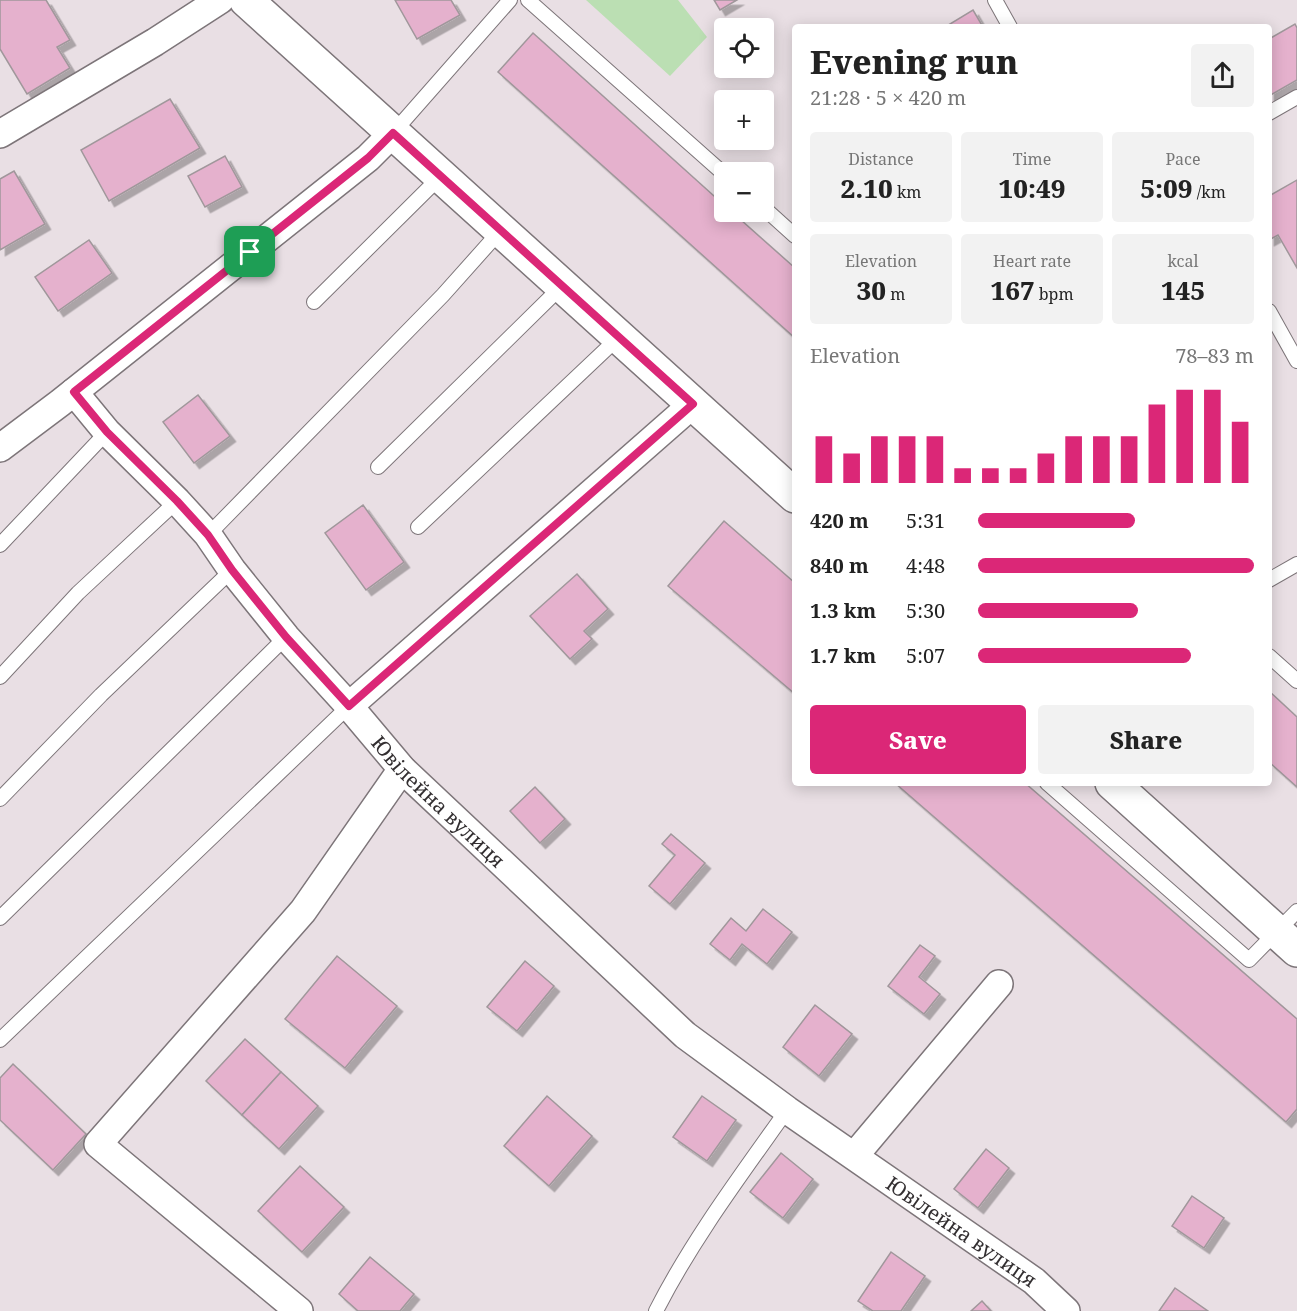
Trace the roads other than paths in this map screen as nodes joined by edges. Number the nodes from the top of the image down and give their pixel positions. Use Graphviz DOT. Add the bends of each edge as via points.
graph roads {
  1 [pos="220,0"];
  2 [pos="246,0"];
  3 [pos="510,0"];
  4 [pos="528,0"];
  5 [pos="994,0"];
  6 [pos="1008,24"];
  7 [pos="1297,97"];
  8 [pos="1272,111"];
  9 [pos="393,133"];
  10 [pos="0,134"];
  11 [pos="714,165"];
  12 [pos="441,176"];
  13 [pos="774,217"];
  14 [pos="501,230"];
  15 [pos="792,233"];
  16 [pos="562,286"];
  17 [pos="314,302"];
  18 [pos="1272,316"];
  19 [pos="619,337"];
  20 [pos="1297,361"];
  21 [pos="74,392"];
  22 [pos="693,404"];
  23 [pos="107,432"];
  24 [pos="0,448"];
  25 [pos="378,467"];
  26 [pos="792,493"];
  27 [pos="177,501"];
  28 [pos="418,527"];
  29 [pos="208,535"];
  30 [pos="0,545"];
  31 [pos="1297,564"];
  32 [pos="232,570"];
  33 [pos="1272,578"];
  34 [pos="286,637"];
  35 [pos="1272,659"];
  36 [pos="0,677"];
  37 [pos="1297,681"];
  38 [pos="349,706"];
  39 [pos="402,769"];
  40 [pos="1050,786"];
  41 [pos="1116,786"];
  42 [pos="0,800"];
  43 [pos="0,918"];
  44 [pos="1290,931"];
  45 [pos="999,984"];
  46 [pos="0,1040"];
  47 [pos="787,1110"];
  48 [pos="855,1155"];
  49 [pos="299,1311"];
  50 [pos="656,1311"];
  51 [pos="1066,1311"];
  1 -- 10 [label="street"];
  2 -- 9 [label="street"];
  3 -- 9 [label="lane"];
  4 -- 11 [label="lane"];
  5 -- 6 [label="lane"];
  7 -- 8 [label="lane"];
  9 -- 12 [label="street"];
  9 -- 21 [label="street" via="368,158"];
  12 -- 14 [label="street"];
  12 -- 17 [label="lane"];
  13 -- 15 [label="lane"];
  14 -- 16 [label="street"];
  14 -- 29 [label="lane" via="443,295"];
  16 -- 19 [label="street"];
  16 -- 25 [label="lane"];
  18 -- 20 [label="lane"];
  19 -- 22 [label="street"];
  19 -- 28 [label="lane"];
  21 -- 23 [label="street, Ювілейна вулиця"];
  21 -- 24 [label="street"];
  22 -- 26 [label="street"];
  22 -- 38 [label="street"];
  23 -- 27 [label="street, Ювілейна вулиця"];
  23 -- 30 [label="lane"];
  27 -- 29 [label="street, Ювілейна вулиця"];
  27 -- 36 [label="lane" via="78,593"];
  29 -- 32 [label="street, Ювілейна вулиця"];
  31 -- 33 [label="lane"];
  32 -- 34 [label="street, Ювілейна вулиця"];
  32 -- 42 [label="lane" via="101,695"];
  34 -- 38 [label="street, Ювілейна вулиця"];
  34 -- 43 [label="lane"];
  35 -- 37 [label="lane"];
  38 -- 39 [label="street, Ювілейна вулиця"];
  38 -- 46 [label="lane"];
  39 -- 47 [label="street, Ювілейна вулиця" via="686,1035"];
  39 -- 49 [label="street" via="303,911 98,1144"];
  40 -- 44 [label="lane" via="1249,960"];
  41 -- 44 [label="street"];
  45 -- 48 [label="street"];
  47 -- 48 [label="street, Ювілейна вулиця"];
  47 -- 50 [label="lane" via="712,1216"];
  48 -- 51 [label="street, Ювілейна вулиця" via="1034,1281"];
}
